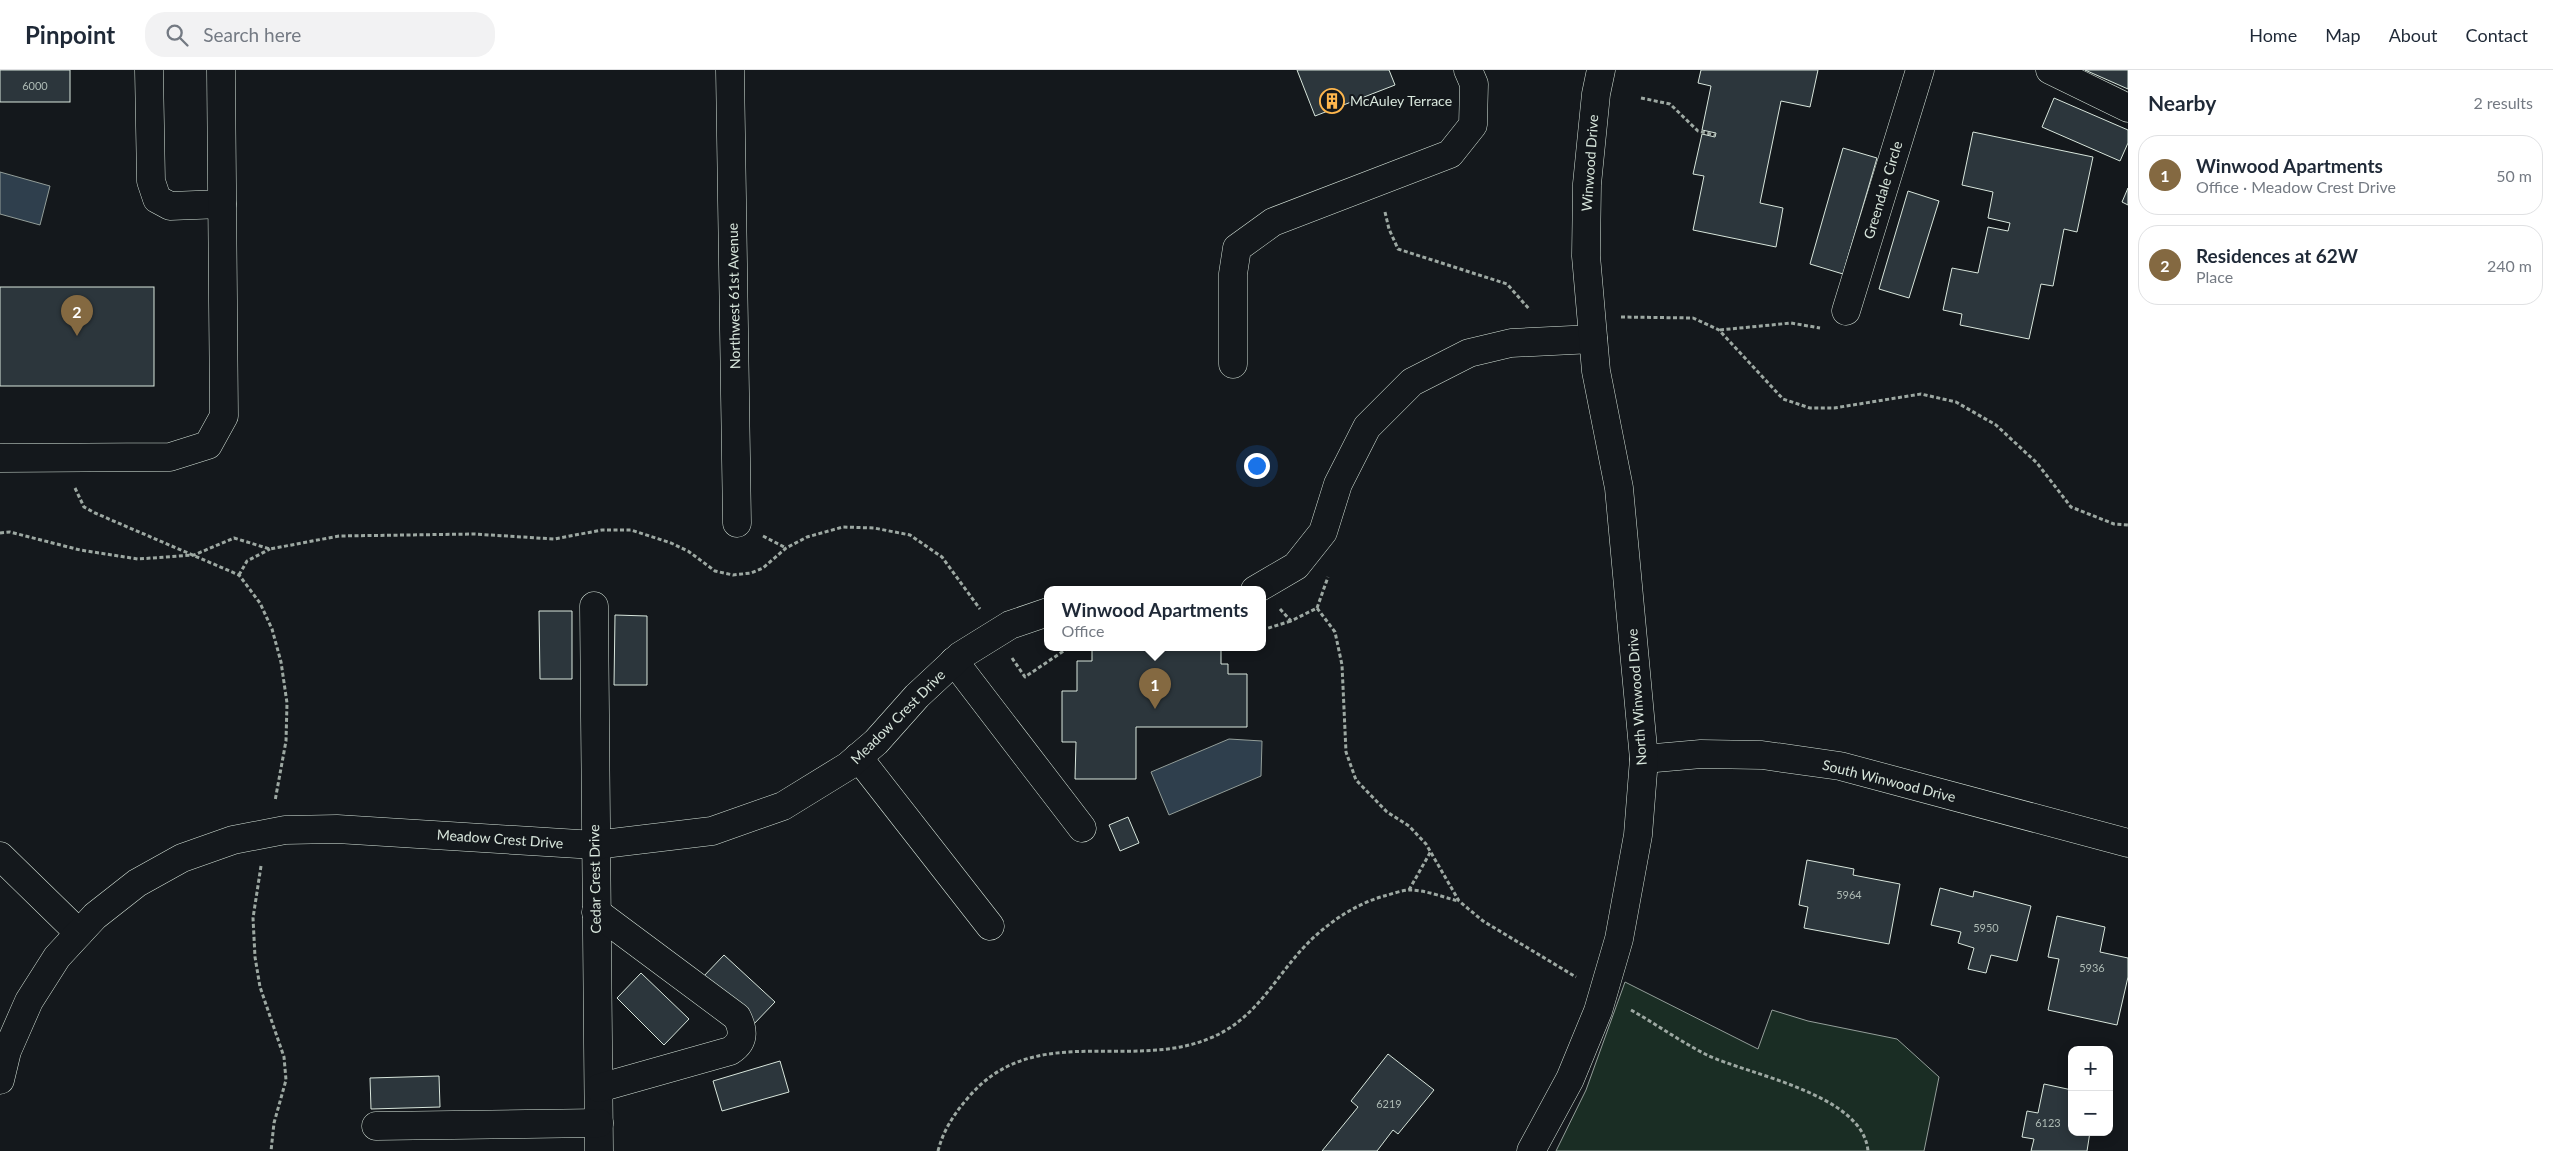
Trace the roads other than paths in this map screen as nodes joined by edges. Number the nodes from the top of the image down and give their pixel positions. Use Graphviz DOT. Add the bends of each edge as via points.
graph roads {
  1 [pos="149,70"];
  2 [pos="221,70"];
  3 [pos="730,70"];
  4 [pos="1468,70"];
  5 [pos="1601,70"];
  6 [pos="1920,70"];
  7 [pos="2050,70"];
  8 [pos="2128,108"];
  9 [pos="222,204"];
  10 [pos="1586,256"];
  11 [pos="1846,311"];
  12 [pos="1592,330"];
  13 [pos="1233,364"];
  14 [pos="0,458"];
  15 [pos="737,523"];
  16 [pos="1263,586"];
  17 [pos="594,606"];
  18 [pos="1044,613"];
  19 [pos="954,661"];
  20 [pos="858,757"];
  21 [pos="1644,760"];
  22 [pos="1082,828"];
  23 [pos="2128,843"];
  24 [pos="595,845"];
  25 [pos="0,856"];
  26 [pos="596,912"];
  27 [pos="990,926"];
  28 [pos="79,933"];
  29 [pos="0,1080"];
  30 [pos="598,1088"];
  31 [pos="599,1123"];
  32 [pos="376,1126"];
  33 [pos="600,1151"];
  34 [pos="1531,1151"];
  1 -- 9 [label="street" via="150,181 157,199 170,206"];
  2 -- 9 [label="street"];
  3 -- 15 [label="street, Northwest 61st Avenue"];
  4 -- 13 [label="street" via="1474,84 1473,125 1450,154 1273,222 1237,248 1233,274"];
  5 -- 10 [label="street, Winwood Drive" via="1587,184"];
  6 -- 11 [label="street, Greendale Circle"];
  7 -- 8 [label="street"];
  9 -- 14 [label="street" via="224,416 208,444 170,457"];
  10 -- 12 [label="street, North Winwood Drive"];
  12 -- 16 [label="street" via="1543,342 1469,352 1412,382 1367,427 1338,484 1323,532 1296,566"];
  12 -- 21 [label="street, North Winwood Drive" via="1596,371 1620,488"];
  17 -- 24 [label="street, Cedar Crest Drive"];
  18 -- 19 [label="street, Meadow Crest Drive" via="1010,625"];
  19 -- 20 [label="street, Meadow Crest Drive"];
  19 -- 22 [label="street"];
  20 -- 24 [label="street, Meadow Crest Drive" via="783,806 712,831"];
  20 -- 27 [label="street"];
  21 -- 23 [label="street, South Winwood Drive" via="1700,754 1762,755 1840,766"];
  21 -- 34 [label="street, North Winwood Drive" via="1638,836 1620,939 1570,1079"];
  24 -- 26 [label="street, Cedar Crest Drive"];
  24 -- 28 [label="street, Meadow Crest Drive" via="337,829 267,833 233,840 182,858 137,883"];
  25 -- 28 [label="street"];
  26 -- 30 [label="street, Cedar Crest Drive"];
  26 -- 30 [label="street" via="737,1016 743,1035 730,1052"];
  28 -- 29 [label="street, Meadow Crest Drive" via="57,957 29,1001 7,1052"];
  30 -- 31 [label="street, Cedar Crest Drive"];
  31 -- 32 [label="street"];
  31 -- 33 [label="street, Cedar Crest Drive"];
}
